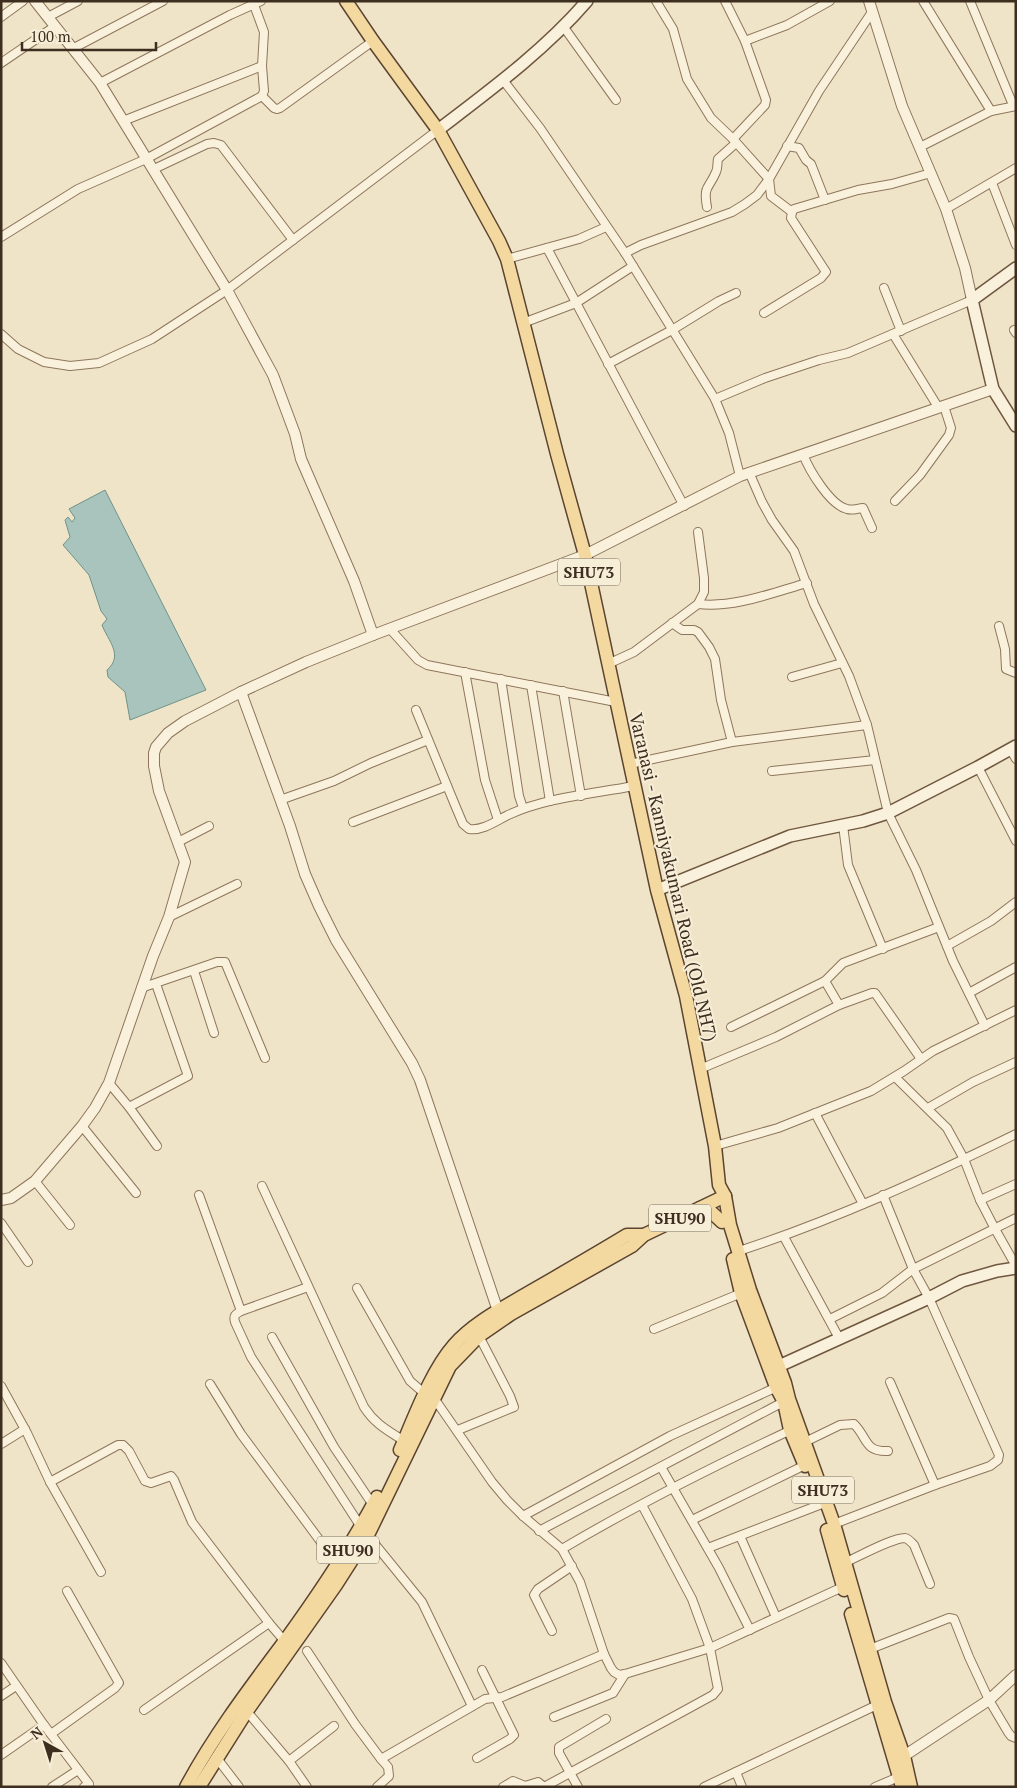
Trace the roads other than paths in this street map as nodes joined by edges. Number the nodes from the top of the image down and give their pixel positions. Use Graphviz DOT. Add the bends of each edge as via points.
graph roads {
  1 [pos="23,1"];
  2 [pos="34,1"];
  3 [pos="78,1"];
  4 [pos="163,1"];
  5 [pos="346,1"];
  6 [pos="586,1"];
  7 [pos="656,1"];
  8 [pos="725,1"];
  9 [pos="830,1"];
  10 [pos="868,1"];
  11 [pos="923,1"];
  12 [pos="970,1"];
  13 [pos="257,3"];
  14 [pos="872,12"];
  15 [pos="1,17"];
  16 [pos="48,17"];
  17 [pos="563,26"];
  18 [pos="54,27"];
  19 [pos="372,41"];
  20 [pos="746,41"];
  21 [pos="72,49"];
  22 [pos="1,63"];
  23 [pos="262,66"];
  24 [pos="503,80"];
  25 [pos="100,84"];
  26 [pos="262,96"];
  27 [pos="616,100"];
  28 [pos="1014,106"];
  29 [pos="991,111"];
  30 [pos="123,121"];
  31 [pos="438,130"];
  32 [pos="735,141"];
  33 [pos="787,146"];
  34 [pos="920,147"];
  35 [pos="146,159"];
  36 [pos="1016,168"];
  37 [pos="154,169"];
  38 [pos="931,173"];
  39 [pos="769,179"];
  40 [pos="992,183"];
  41 [pos="825,200"];
  42 [pos="707,207"];
  43 [pos="946,209"];
  44 [pos="792,212"];
  45 [pos="606,227"];
  46 [pos="1,237"];
  47 [pos="294,240"];
  48 [pos="1016,245"];
  49 [pos="547,248"];
  50 [pos="625,253"];
  51 [pos="507,259"];
  52 [pos="633,266"];
  53 [pos="1016,268"];
  54 [pos="884,288"];
  55 [pos="227,290"];
  56 [pos="736,293"];
  57 [pos="972,300"];
  58 [pos="576,304"];
  59 [pos="764,313"];
  60 [pos="523,323"];
  61 [pos="672,330"];
  62 [pos="897,333"];
  63 [pos="1,334"];
  64 [pos="608,364"];
  65 [pos="993,389"];
  66 [pos="715,399"];
  67 [pos="941,407"];
  68 [pos="1016,426"];
  69 [pos="803,454"];
  70 [pos="745,474"];
  71 [pos="895,501"];
  72 [pos="684,506"];
  73 [pos="872,528"];
  74 [pos="698,532"];
  75 [pos="585,555"];
  76 [pos="807,583"];
  77 [pos="698,604"];
  78 [pos="672,623"];
  79 [pos="998,626"];
  80 [pos="390,629"];
  81 [pos="373,635"];
  82 [pos="842,663"];
  83 [pos="608,664"];
  84 [pos="465,672"];
  85 [pos="1016,673"];
  86 [pos="792,677"];
  87 [pos="501,679"];
  88 [pos="531,685"];
  89 [pos="563,691"];
  90 [pos="240,692"];
  91 [pos="616,702"];
  92 [pos="416,710"];
  93 [pos="867,725"];
  94 [pos="428,740"];
  95 [pos="732,742"];
  96 [pos="1014,751"];
  97 [pos="875,760"];
  98 [pos="630,764"];
  99 [pos="978,767"];
  100 [pos="772,771"];
  101 [pos="447,786"];
  102 [pos="634,786"];
  103 [pos="581,796"];
  104 [pos="280,800"];
  105 [pos="550,801"];
  106 [pos="523,808"];
  107 [pos="888,813"];
  108 [pos="498,820"];
  109 [pos="353,822"];
  110 [pos="843,825"];
  111 [pos="208,826"];
  112 [pos="1016,841"];
  113 [pos="178,842"];
  114 [pos="237,884"];
  115 [pos="657,890"];
  116 [pos="1016,902"];
  117 [pos="169,917"];
  118 [pos="939,927"];
  119 [pos="947,946"];
  120 [pos="883,948"];
  121 [pos="1016,967"];
  122 [pos="194,971"];
  123 [pos="825,981"];
  124 [pos="156,984"];
  125 [pos="142,988"];
  126 [pos="969,993"];
  127 [pos="839,1005"];
  128 [pos="1016,1010"];
  129 [pos="985,1026"];
  130 [pos="732,1027"];
  131 [pos="214,1033"];
  132 [pos="265,1058"];
  133 [pos="921,1059"];
  134 [pos="1016,1062"];
  135 [pos="700,1069"];
  136 [pos="894,1077"];
  137 [pos="109,1083"];
  138 [pos="129,1107"];
  139 [pos="928,1108"];
  140 [pos="815,1113"];
  141 [pos="82,1126"];
  142 [pos="1016,1134"];
  143 [pos="158,1146"];
  144 [pos="715,1146"];
  145 [pos="964,1159"];
  146 [pos="35,1181"];
  147 [pos="1016,1184"];
  148 [pos="262,1186"];
  149 [pos="136,1193"];
  150 [pos="720,1194"];
  151 [pos="198,1195"];
  152 [pos="883,1195"];
  153 [pos="6,1199"];
  154 [pos="980,1200"];
  155 [pos="863,1204"];
  156 [pos="1,1206"];
  157 [pos="700,1208"];
  158 [pos="1016,1218"];
  159 [pos="722,1222"];
  160 [pos="1,1223"];
  161 [pos="70,1225"];
  162 [pos="995,1229"];
  163 [pos="644,1235"];
  164 [pos="784,1237"];
  165 [pos="739,1252"];
  166 [pos="28,1262"];
  167 [pos="1016,1267"];
  168 [pos="913,1269"];
  169 [pos="308,1287"];
  170 [pos="357,1288"];
  171 [pos="745,1291"];
  172 [pos="929,1298"];
  173 [pos="241,1311"];
  174 [pos="498,1311"];
  175 [pos="830,1319"];
  176 [pos="654,1329"];
  177 [pos="479,1336"];
  178 [pos="272,1337"];
  179 [pos="839,1338"];
  180 [pos="779,1366"];
  181 [pos="890,1382"];
  182 [pos="210,1384"];
  183 [pos="780,1385"];
  184 [pos="1,1386"];
  185 [pos="430,1396"];
  186 [pos="786,1401"];
  187 [pos="795,1428"];
  188 [pos="25,1429"];
  189 [pos="458,1430"];
  190 [pos="404,1441"];
  191 [pos="805,1442"];
  192 [pos="1,1444"];
  193 [pos="888,1451"];
  194 [pos="662,1468"];
  195 [pos="799,1468"];
  196 [pos="50,1482"];
  197 [pos="934,1485"];
  198 [pos="674,1488"];
  199 [pos="824,1504"];
  200 [pos="373,1505"];
  201 [pos="642,1505"];
  202 [pos="523,1516"];
  203 [pos="692,1520"];
  204 [pos="834,1524"];
  205 [pos="364,1531"];
  206 [pos="539,1531"];
  207 [pos="740,1536"];
  208 [pos="708,1548"];
  209 [pos="562,1549"];
  210 [pos="846,1562"];
  211 [pos="338,1565"];
  212 [pos="572,1566"];
  213 [pos="101,1572"];
  214 [pos="930,1584"];
  215 [pos="847,1585"];
  216 [pos="67,1592"];
  217 [pos="776,1616"];
  218 [pos="269,1623"];
  219 [pos="750,1630"];
  220 [pos="552,1631"];
  221 [pos="288,1645"];
  222 [pos="710,1648"];
  223 [pos="870,1649"];
  224 [pos="307,1651"];
  225 [pos="604,1654"];
  226 [pos="1,1663"];
  227 [pos="482,1670"];
  228 [pos="625,1674"];
  229 [pos="1016,1676"];
  230 [pos="16,1686"];
  231 [pos="1,1696"];
  232 [pos="494,1698"];
  233 [pos="989,1700"];
  234 [pos="243,1706"];
  235 [pos="472,1706"];
  236 [pos="877,1706"];
  237 [pos="144,1710"];
  238 [pos="554,1717"];
  239 [pos="606,1719"];
  240 [pos="44,1725"];
  241 [pos="334,1726"];
  242 [pos="52,1734"];
  243 [pos="1016,1738"];
  244 [pos="208,1747"];
  245 [pos="1,1755"];
  246 [pos="904,1756"];
  247 [pos="217,1758"];
  248 [pos="477,1758"];
  249 [pos="381,1759"];
  250 [pos="289,1762"];
  251 [pos="78,1770"];
  252 [pos="570,1772"];
  253 [pos="736,1772"];
  254 [pos="903,1779"];
  255 [pos="88,1786"];
  256 [pos="544,1786"];
  257 [pos="52,1787"];
  258 [pos="186,1787"];
  259 [pos="199,1787"];
  260 [pos="239,1787"];
  261 [pos="307,1787"];
  262 [pos="377,1787"];
  263 [pos="503,1787"];
  264 [pos="578,1787"];
  265 [pos="704,1787"];
  266 [pos="742,1787"];
  267 [pos="875,1787"];
  268 [pos="911,1787"];
  1 -- 15 [label="street"];
  2 -- 16 [label="street"];
  3 -- 16 [label="street"];
  4 -- 21 [label="street"];
  5 -- 19 [label="main road, Varanasi - Kanniyakumari Road (Old NH7) / SHU73"];
  6 -- 17 [label="main road"];
  7 -- 32 [label="street" via="673,29 686,79 711,118"];
  8 -- 20 [label="street"];
  9 -- 20 [label="street" via="787,25"];
  10 -- 14 [label="street"];
  11 -- 29 [label="street"];
  12 -- 28 [label="street"];
  13 -- 23 [label="street" via="264,32"];
  13 -- 25 [label="street"];
  14 -- 33 [label="street"];
  14 -- 34 [label="street" via="902,106"];
  16 -- 18 [label="street"];
  17 -- 24 [label="main road"];
  17 -- 27 [label="street"];
  18 -- 21 [label="street"];
  18 -- 22 [label="street"];
  19 -- 26 [label="street" via="280,108 274,108"];
  19 -- 31 [label="main road, Varanasi - Kanniyakumari Road (Old NH7) / SHU73"];
  20 -- 32 [label="street" via="766,100"];
  21 -- 25 [label="street"];
  23 -- 26 [label="street"];
  23 -- 30 [label="street"];
  24 -- 31 [label="main road"];
  24 -- 45 [label="street" via="540,128"];
  25 -- 30 [label="street"];
  26 -- 35 [label="street"];
  28 -- 29 [label="street"];
  29 -- 34 [label="street"];
  30 -- 35 [label="street"];
  31 -- 47 [label="street"];
  31 -- 51 [label="main road, Varanasi - Kanniyakumari Road (Old NH7) / SHU73"];
  32 -- 39 [label="street"];
  32 -- 42 [label="street" via="718,159 717,170 707,187"];
  33 -- 39 [label="street"];
  33 -- 41 [label="street" via="799,148 811,164"];
  34 -- 38 [label="street"];
  35 -- 37 [label="street"];
  35 -- 46 [label="street" via="78,188"];
  36 -- 40 [label="street"];
  37 -- 47 [label="street" via="207,144 221,145"];
  37 -- 55 [label="street"];
  38 -- 41 [label="street"];
  38 -- 43 [label="street"];
  39 -- 44 [label="street" via="771,196"];
  39 -- 50 [label="street" via="757,195 732,212"];
  40 -- 43 [label="street"];
  40 -- 48 [label="street"];
  41 -- 44 [label="street"];
  43 -- 57 [label="street"];
  44 -- 59 [label="street" via="791,218 826,272"];
  45 -- 49 [label="street" via="580,239"];
  45 -- 50 [label="street"];
  47 -- 55 [label="street"];
  49 -- 51 [label="street"];
  49 -- 58 [label="street"];
  50 -- 52 [label="street"];
  51 -- 60 [label="main road, Varanasi - Kanniyakumari Road (Old NH7) / SHU73"];
  52 -- 58 [label="street"];
  52 -- 61 [label="street"];
  53 -- 57 [label="main road"];
  54 -- 62 [label="street"];
  55 -- 63 [label="street" via="152,339 99,363 70,366 44,362 18,349"];
  55 -- 81 [label="street" via="273,374 301,459 354,581"];
  56 -- 61 [label="street"];
  57 -- 62 [label="street"];
  57 -- 65 [label="main road"];
  58 -- 60 [label="street"];
  58 -- 64 [label="street"];
  60 -- 75 [label="main road, Varanasi - Kanniyakumari Road (Old NH7) / SHU73"];
  61 -- 64 [label="street"];
  61 -- 66 [label="street"];
  62 -- 66 [label="street" via="765,378"];
  62 -- 67 [label="street"];
  64 -- 72 [label="street"];
  65 -- 67 [label="street"];
  65 -- 68 [label="main road"];
  66 -- 70 [label="street"];
  67 -- 69 [label="street"];
  67 -- 71 [label="street" via="951,428 949,435 924,470"];
  69 -- 70 [label="street"];
  69 -- 73 [label="street" via="811,472 832,501 846,509 863,508"];
  70 -- 72 [label="street"];
  70 -- 76 [label="street" via="794,551"];
  72 -- 75 [label="street"];
  74 -- 77 [label="street" via="704,592"];
  75 -- 80 [label="street"];
  75 -- 83 [label="main road, Varanasi - Kanniyakumari Road (Old NH7) / SHU73"];
  76 -- 77 [label="street" via="723,604"];
  76 -- 82 [label="street"];
  77 -- 78 [label="street"];
  78 -- 83 [label="street" via="634,652"];
  78 -- 95 [label="street" via="682,630 698,632 709,647 715,659"];
  79 -- 85 [label="street" via="1005,648 1006,669"];
  80 -- 81 [label="street"];
  80 -- 84 [label="street" via="418,660 427,665"];
  81 -- 90 [label="street"];
  82 -- 86 [label="street"];
  82 -- 93 [label="street"];
  83 -- 91 [label="main road, Varanasi - Kanniyakumari Road (Old NH7) / SHU73"];
  84 -- 87 [label="street"];
  84 -- 108 [label="street" via="485,780"];
  87 -- 88 [label="street"];
  87 -- 106 [label="street"];
  88 -- 89 [label="street"];
  88 -- 105 [label="street"];
  89 -- 91 [label="street"];
  89 -- 103 [label="street"];
  90 -- 104 [label="street"];
  90 -- 113 [label="street" via="168,733 156,747 154,766 159,791"];
  91 -- 98 [label="main road, Varanasi - Kanniyakumari Road (Old NH7) / SHU73"];
  92 -- 94 [label="street"];
  93 -- 95 [label="street"];
  93 -- 97 [label="street"];
  94 -- 101 [label="street"];
  94 -- 104 [label="street" via="334,781"];
  95 -- 98 [label="street"];
  96 -- 99 [label="main road"];
  97 -- 100 [label="street"];
  97 -- 107 [label="street"];
  98 -- 102 [label="main road, Varanasi - Kanniyakumari Road (Old NH7) / SHU73"];
  99 -- 107 [label="main road"];
  99 -- 112 [label="street"];
  101 -- 108 [label="street" via="463,824 469,830"];
  101 -- 109 [label="street"];
  102 -- 103 [label="street"];
  102 -- 115 [label="main road, Varanasi - Kanniyakumari Road (Old NH7) / SHU73"];
  103 -- 105 [label="street"];
  104 -- 174 [label="street" via="305,874 336,940 420,1080"];
  105 -- 106 [label="street"];
  106 -- 108 [label="street"];
  107 -- 110 [label="main road"];
  107 -- 118 [label="street"];
  110 -- 115 [label="main road" via="790,836"];
  110 -- 120 [label="street" via="848,865"];
  111 -- 113 [label="street"];
  113 -- 117 [label="street" via="185,862"];
  114 -- 117 [label="street"];
  115 -- 135 [label="main road, Varanasi - Kanniyakumari Road (Old NH7) / SHU73" via="686,996"];
  116 -- 119 [label="street" via="991,921"];
  117 -- 125 [label="street"];
  118 -- 119 [label="street"];
  118 -- 120 [label="street"];
  119 -- 126 [label="street"];
  120 -- 123 [label="street" via="844,964"];
  121 -- 126 [label="street"];
  122 -- 124 [label="street"];
  122 -- 131 [label="street"];
  122 -- 132 [label="street" via="225,962"];
  123 -- 127 [label="street"];
  123 -- 130 [label="street"];
  124 -- 125 [label="street"];
  124 -- 138 [label="street" via="188,1076"];
  125 -- 137 [label="street"];
  126 -- 129 [label="street"];
  127 -- 133 [label="street" via="875,993"];
  127 -- 135 [label="street" via="776,1037"];
  128 -- 129 [label="street"];
  129 -- 133 [label="street"];
  133 -- 136 [label="street"];
  134 -- 139 [label="street"];
  135 -- 144 [label="main road, Varanasi - Kanniyakumari Road (Old NH7) / SHU73"];
  136 -- 139 [label="street"];
  136 -- 140 [label="street" via="871,1091"];
  137 -- 138 [label="street"];
  137 -- 141 [label="street"];
  138 -- 143 [label="street"];
  139 -- 145 [label="street" via="947,1128"];
  140 -- 144 [label="street" via="778,1128"];
  140 -- 155 [label="street"];
  141 -- 146 [label="street"];
  141 -- 149 [label="street"];
  142 -- 145 [label="street"];
  144 -- 150 [label="main road, Varanasi - Kanniyakumari Road (Old NH7) / SHU73"];
  145 -- 152 [label="street"];
  145 -- 154 [label="street"];
  146 -- 153 [label="street"];
  146 -- 161 [label="street"];
  147 -- 154 [label="street"];
  148 -- 169 [label="street"];
  150 -- 157 [label="main road, SHU90"];
  150 -- 159 [label="main road"];
  150 -- 165 [label="main road, Varanasi - Kanniyakumari Road (Old NH7) / SHU73"];
  151 -- 173 [label="street"];
  152 -- 155 [label="street"];
  152 -- 168 [label="street"];
  153 -- 156 [label="street"];
  154 -- 162 [label="street"];
  155 -- 164 [label="street"];
  157 -- 159 [label="main road" via="708,1209"];
  157 -- 163 [label="main road, SHU90"];
  158 -- 162 [label="street"];
  159 -- 171 [label="main road"];
  160 -- 166 [label="street"];
  162 -- 167 [label="street"];
  162 -- 168 [label="street"];
  163 -- 174 [label="main road, SHU90" via="627,1235"];
  163 -- 177 [label="main road" via="632,1246 511,1314"];
  164 -- 165 [label="street"];
  164 -- 175 [label="street"];
  165 -- 171 [label="main road, Varanasi - Kanniyakumari Road (Old NH7) / SHU73"];
  167 -- 172 [label="main road" via="962,1281"];
  168 -- 172 [label="street"];
  168 -- 175 [label="street" via="882,1293"];
  169 -- 173 [label="street"];
  169 -- 190 [label="street" via="368,1413 378,1424"];
  170 -- 185 [label="street" via="410,1381"];
  171 -- 176 [label="street"];
  171 -- 180 [label="main road, Varanasi - Kanniyakumari Road (Old NH7) / SHU73"];
  171 -- 183 [label="main road"];
  172 -- 179 [label="main road"];
  172 -- 197 [label="street" via="999,1455 990,1466"];
  173 -- 205 [label="street" via="234,1318 251,1357"];
  174 -- 185 [label="main road, SHU90" via="454,1345 443,1360"];
  175 -- 179 [label="street"];
  177 -- 185 [label="main road" via="450,1366"];
  177 -- 189 [label="street" via="514,1407"];
  178 -- 200 [label="street" via="334,1447"];
  179 -- 180 [label="main road"];
  180 -- 183 [label="main road, Varanasi - Kanniyakumari Road (Old NH7) / SHU73"];
  181 -- 197 [label="street"];
  182 -- 211 [label="street" via="241,1434"];
  183 -- 186 [label="main road, Varanasi - Kanniyakumari Road (Old NH7) / SHU73"];
  183 -- 202 [label="street" via="670,1436"];
  184 -- 188 [label="street"];
  185 -- 189 [label="street"];
  185 -- 190 [label="main road, SHU90"];
  185 -- 205 [label="main road"];
  186 -- 187 [label="main road, Varanasi - Kanniyakumari Road (Old NH7) / SHU73"];
  186 -- 194 [label="street"];
  187 -- 191 [label="main road, Varanasi - Kanniyakumari Road (Old NH7) / SHU73"];
  187 -- 198 [label="street"];
  187 -- 199 [label="main road"];
  188 -- 192 [label="street"];
  188 -- 196 [label="street"];
  189 -- 202 [label="street" via="492,1482"];
  190 -- 200 [label="main road, SHU90"];
  191 -- 193 [label="street" via="840,1425 854,1424 872,1449"];
  191 -- 199 [label="main road, Varanasi - Kanniyakumari Road (Old NH7) / SHU73"];
  194 -- 198 [label="street"];
  194 -- 206 [label="street"];
  195 -- 203 [label="street"];
  196 -- 213 [label="street"];
  196 -- 218 [label="street" via="123,1445 129,1450 145,1481 151,1483 168,1476 173,1478 198,1530"];
  197 -- 204 [label="street"];
  198 -- 201 [label="street"];
  198 -- 203 [label="street"];
  199 -- 204 [label="main road, Varanasi - Kanniyakumari Road (Old NH7) / SHU73"];
  199 -- 207 [label="street"];
  199 -- 215 [label="main road"];
  200 -- 205 [label="main road, SHU90"];
  201 -- 209 [label="street"];
  201 -- 222 [label="street" via="692,1599"];
  202 -- 206 [label="street"];
  203 -- 208 [label="street"];
  204 -- 210 [label="main road, Varanasi - Kanniyakumari Road (Old NH7) / SHU73"];
  205 -- 211 [label="main road, SHU90"];
  205 -- 221 [label="main road" via="336,1585"];
  205 -- 235 [label="street" via="422,1602"];
  206 -- 209 [label="street"];
  207 -- 208 [label="street"];
  207 -- 217 [label="street"];
  208 -- 219 [label="street"];
  209 -- 212 [label="street"];
  210 -- 214 [label="street" via="905,1538 914,1545"];
  210 -- 215 [label="main road, Varanasi - Kanniyakumari Road (Old NH7) / SHU73"];
  211 -- 221 [label="main road, SHU90"];
  212 -- 220 [label="street" via="534,1595"];
  212 -- 225 [label="street"];
  215 -- 217 [label="street"];
  215 -- 223 [label="main road, Varanasi - Kanniyakumari Road (Old NH7) / SHU73"];
  215 -- 236 [label="main road"];
  216 -- 242 [label="street" via="119,1683"];
  217 -- 219 [label="street"];
  218 -- 221 [label="street"];
  218 -- 237 [label="street"];
  219 -- 222 [label="street"];
  221 -- 234 [label="main road, SHU90"];
  222 -- 228 [label="street"];
  222 -- 252 [label="street" via="718,1684 716,1692"];
  223 -- 233 [label="street" via="954,1619"];
  223 -- 246 [label="main road, Varanasi - Kanniyakumari Road (Old NH7) / SHU73"];
  224 -- 249 [label="street"];
  225 -- 228 [label="street" via="614,1672"];
  225 -- 232 [label="street" via="506,1696"];
  226 -- 230 [label="street"];
  227 -- 232 [label="street"];
  228 -- 238 [label="street" via="608,1695"];
  229 -- 233 [label="street"];
  230 -- 231 [label="street"];
  230 -- 240 [label="street"];
  232 -- 235 [label="street"];
  232 -- 248 [label="street" via="514,1735"];
  233 -- 243 [label="street" via="1008,1732"];
  233 -- 246 [label="street"];
  234 -- 244 [label="main road, SHU90"];
  234 -- 247 [label="main road"];
  234 -- 250 [label="street"];
  235 -- 249 [label="street"];
  236 -- 253 [label="street"];
  236 -- 254 [label="main road"];
  239 -- 252 [label="street" via="558,1747"];
  240 -- 242 [label="street"];
  240 -- 245 [label="street"];
  241 -- 250 [label="street"];
  242 -- 251 [label="street"];
  244 -- 247 [label="street"];
  244 -- 258 [label="main road, SHU90"];
  246 -- 254 [label="main road, Varanasi - Kanniyakumari Road (Old NH7) / SHU73"];
  247 -- 259 [label="main road"];
  247 -- 260 [label="street"];
  249 -- 262 [label="street" via="388,1768 389,1776"];
  250 -- 261 [label="street"];
  251 -- 255 [label="street"];
  251 -- 257 [label="street"];
  252 -- 256 [label="street"];
  252 -- 264 [label="street"];
  253 -- 265 [label="street"];
  253 -- 266 [label="street"];
  254 -- 267 [label="street"];
  254 -- 268 [label="main road, Varanasi - Kanniyakumari Road (Old NH7) / SHU73"];
  256 -- 263 [label="street" via="538,1782 525,1786 513,1781"];
}
